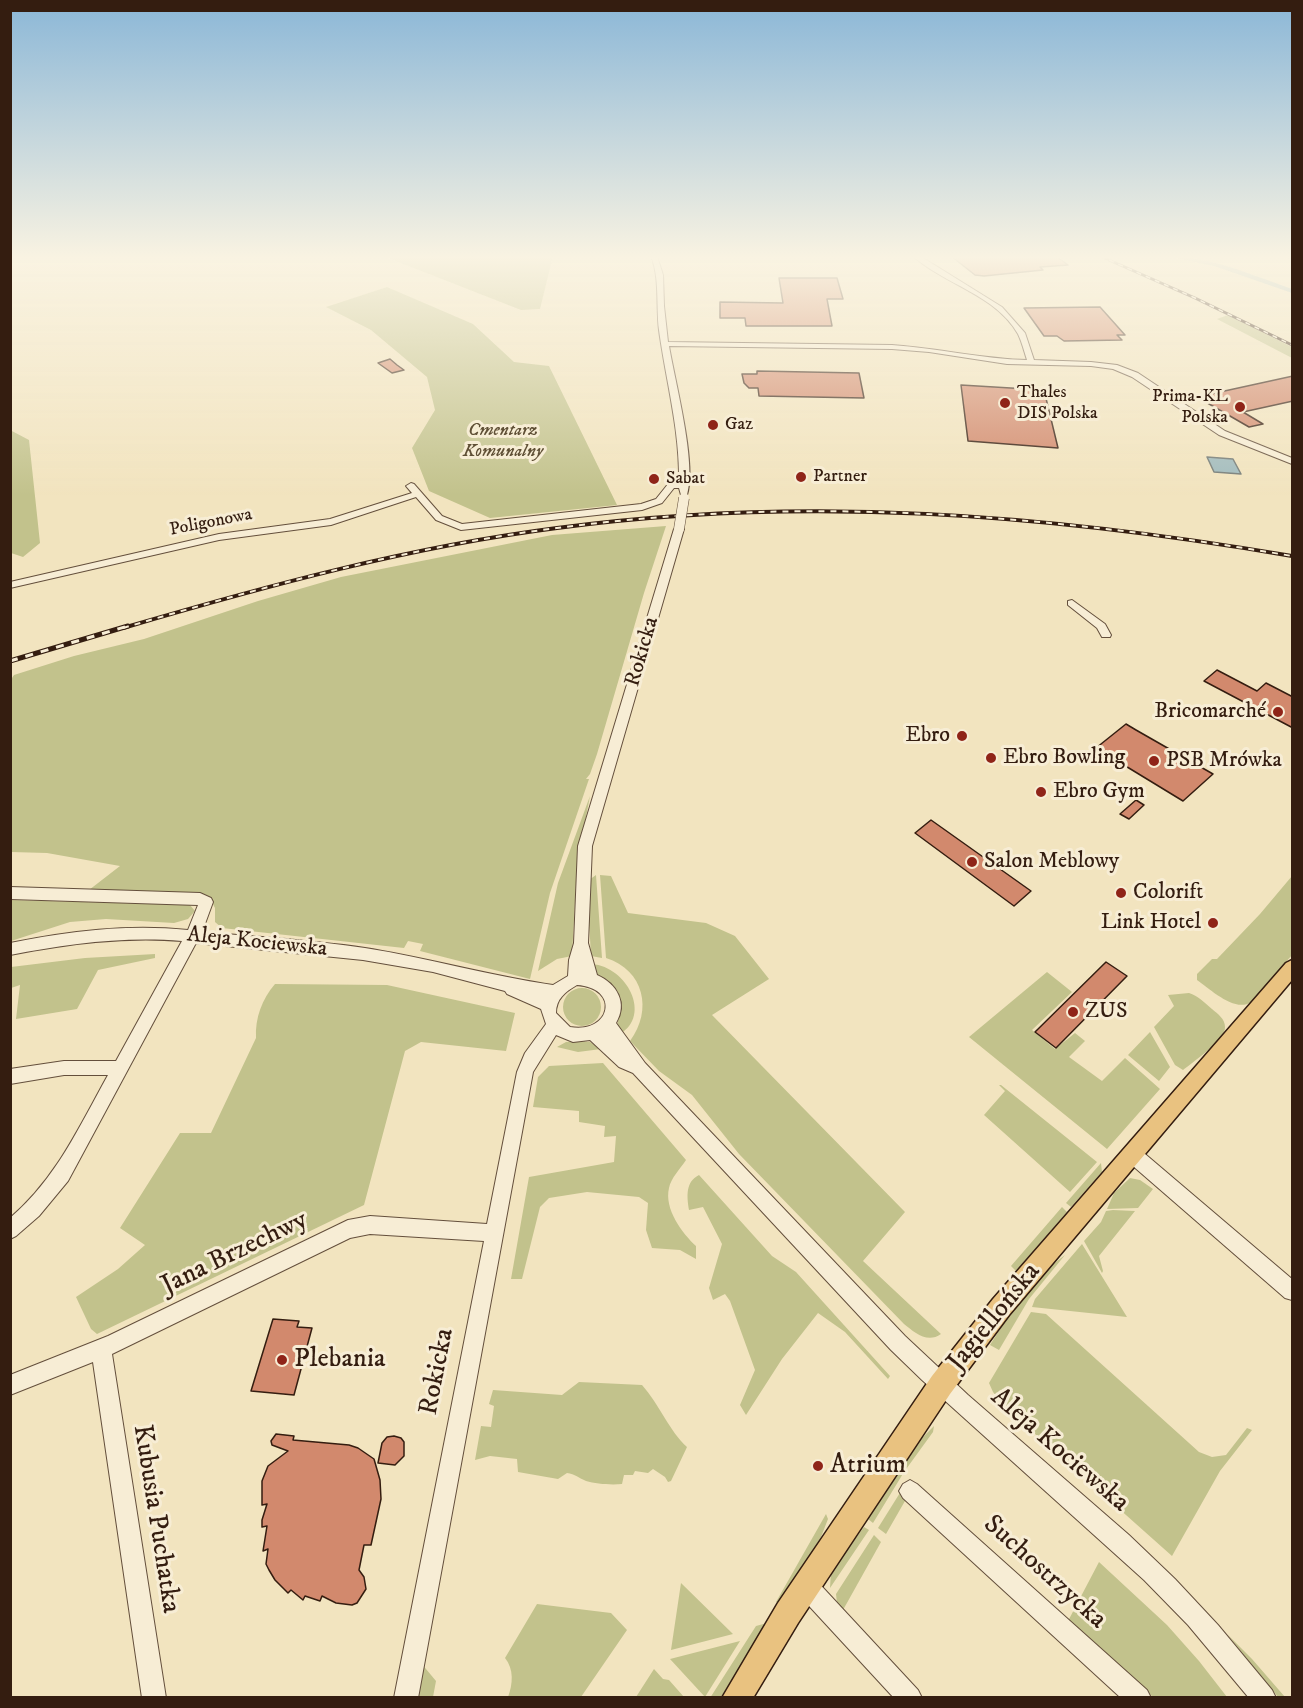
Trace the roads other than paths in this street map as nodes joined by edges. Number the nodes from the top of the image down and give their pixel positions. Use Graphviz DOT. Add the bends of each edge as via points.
graph roads {
  1 [pos="665,336"];
  2 [pos="1021,336"];
  3 [pos="666,344"];
  4 [pos="1032,364"];
  5 [pos="1293,461"];
  6 [pos="685,484"];
  7 [pos="10,585"];
  8 [pos="1072,603"];
  9 [pos="1106,635"];
  10 [pos="10,893"];
  11 [pos="192,936"];
  12 [pos="10,949"];
  13 [pos="1293,968"];
  14 [pos="583,979"];
  15 [pos="551,998"];
  16 [pos="607,1024"];
  17 [pos="559,1028"];
  18 [pos="593,1033"];
  19 [pos="639,1068"];
  20 [pos="119,1069"];
  21 [pos="10,1077"];
  22 [pos="1132,1154"];
  23 [pos="10,1230"];
  24 [pos="494,1233"];
  25 [pos="1293,1291"];
  26 [pos="101,1349"];
  27 [pos="940,1385"];
  28 [pos="10,1386"];
  29 [pos="910,1491"];
  30 [pos="806,1586"];
  31 [pos="154,1698"];
  32 [pos="406,1698"];
  33 [pos="736,1698"];
  34 [pos="910,1698"];
  35 [pos="1139,1698"];
  36 [pos="1264,1698"];
  1 -- 3 [label="street, Rokicka"];
  2 -- 4 [label="street"];
  3 -- 4 [label="street" via="904,347"];
  3 -- 6 [label="street, Rokicka"];
  4 -- 5 [label="street" via="1091,363 1124,370 1222,433"];
  6 -- 7 [label="street, Poligonowa" via="671,486 660,501 642,507 461,527 447,523 433,512 414,490 331,522 219,537"];
  6 -- 14 [label="street, Rokicka, bridge" via="679,529 585,846 582,943 576,960"];
  8 -- 9 [label="street" via="1101,626"];
  10 -- 11 [label="street" via="200,898 206,907"];
  11 -- 12 [label="street, Aleja Kociewska" via="103,934 45,940"];
  11 -- 15 [label="street, Aleja Kociewska" via="363,954 433,966"];
  11 -- 20 [label="street"];
  13 -- 22 [label="main road, Jagiellońska"];
  14 -- 15 [label="street" via="563,984"];
  14 -- 16 [label="street" via="608,988 613,996 613,1015"];
  15 -- 17 [label="street" via="550,1018"];
  16 -- 18 [label="street"];
  16 -- 19 [label="street, Aleja Kociewska"];
  17 -- 18 [label="street" via="574,1035"];
  17 -- 24 [label="street, Rokicka" via="531,1058 525,1072"];
  18 -- 19 [label="street, Aleja Kociewska" via="625,1062"];
  19 -- 27 [label="street, Aleja Kociewska"];
  20 -- 21 [label="street" via="37,1070"];
  20 -- 23 [label="street" via="58,1180"];
  22 -- 25 [label="street"];
  22 -- 27 [label="main road, Jagiellońska"];
  24 -- 26 [label="street, Jana Brzechwy" via="370,1225 348,1228"];
  24 -- 32 [label="street, Rokicka"];
  26 -- 28 [label="street, Jana Brzechwy"];
  26 -- 31 [label="street, Kubusia Puchatka"];
  27 -- 30 [label="main road, Jagiellońska"];
  27 -- 36 [label="street, Aleja Kociewska" via="1152,1572 1209,1630"];
  29 -- 35 [label="street, Suchostrzycka"];
  30 -- 33 [label="main road, Jagiellońska"];
  30 -- 34 [label="street"];
}
